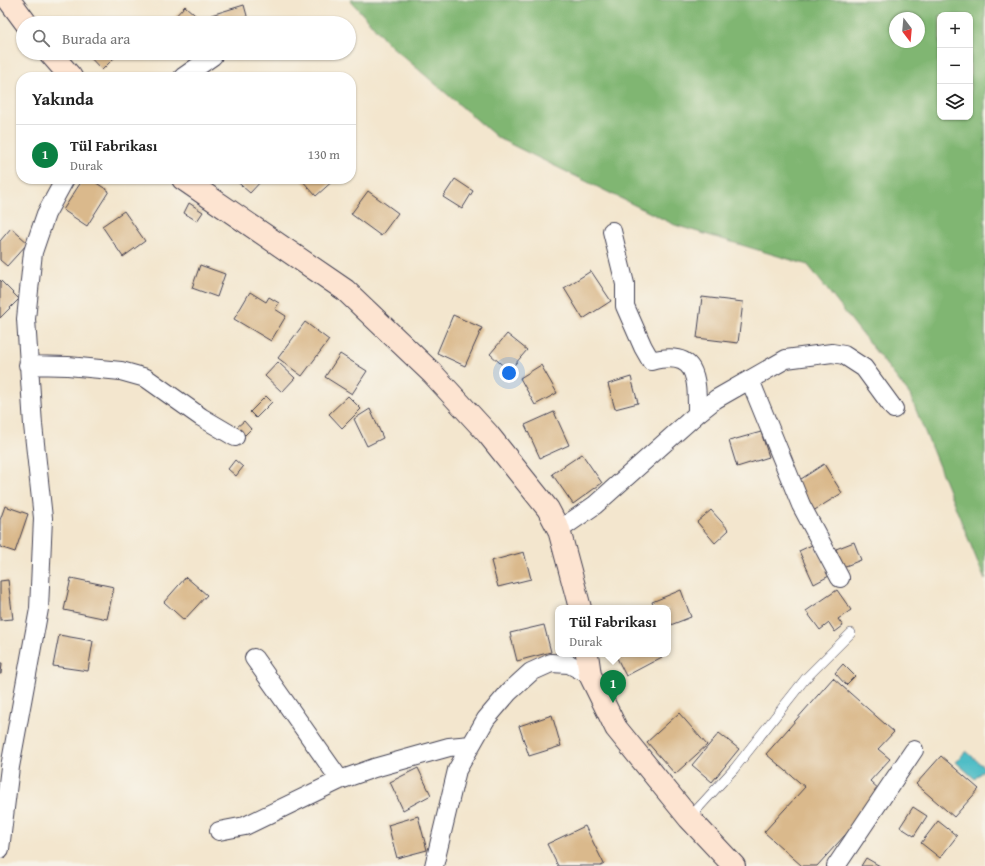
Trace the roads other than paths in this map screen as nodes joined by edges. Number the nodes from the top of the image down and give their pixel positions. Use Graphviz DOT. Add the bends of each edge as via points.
graph roads {
  1 [pos="9,0"];
  2 [pos="21,16"];
  3 [pos="56,60"];
  4 [pos="207,60"];
  5 [pos="67,72"];
  6 [pos="190,72"];
  7 [pos="62,184"];
  8 [pos="190,184"];
  9 [pos="612,231"];
  10 [pos="28,365"];
  11 [pos="750,380"];
  12 [pos="894,409"];
  13 [pos="697,414"];
  14 [pos="235,437"];
  15 [pos="559,530"];
  16 [pos="840,578"];
  17 [pos="579,605"];
  18 [pos="851,632"];
  19 [pos="587,657"];
  20 [pos="254,658"];
  21 [pos="590,675"];
  22 [pos="471,745"];
  23 [pos="914,750"];
  24 [pos="340,780"];
  25 [pos="689,818"];
  26 [pos="219,831"];
  27 [pos="0,849"];
  28 [pos="434,866"];
  29 [pos="734,866"];
  30 [pos="836,866"];
  1 -- 2 [label="main road"];
  3 -- 5 [label="main road"];
  4 -- 6 [label="street"];
  7 -- 10 [label="street" via="46,214 33,252 26,319"];
  8 -- 15 [label="main road" via="344,290 432,373 488,434 548,509"];
  9 -- 13 [label="street" via="625,284 625,306 643,347 651,361 666,357 678,359 689,365 695,373"];
  10 -- 14 [label="street" via="121,371 146,378"];
  10 -- 27 [label="street" via="43,518 39,609 10,767"];
  11 -- 12 [label="street" via="786,359 832,353 844,355 864,368"];
  11 -- 13 [label="street" via="716,399"];
  11 -- 16 [label="street" via="801,505"];
  13 -- 15 [label="street" via="595,505"];
  15 -- 17 [label="main road"];
  18 -- 25 [label="lane" via="805,679 734,769"];
  19 -- 21 [label="main road"];
  20 -- 24 [label="street"];
  21 -- 22 [label="street" via="569,664 550,663 531,672 509,692 486,719"];
  21 -- 25 [label="main road" via="616,728"];
  22 -- 24 [label="street" via="449,747"];
  22 -- 28 [label="street" via="457,770"];
  23 -- 30 [label="street"];
  24 -- 26 [label="street" via="245,826"];
  25 -- 29 [label="main road"];
}
